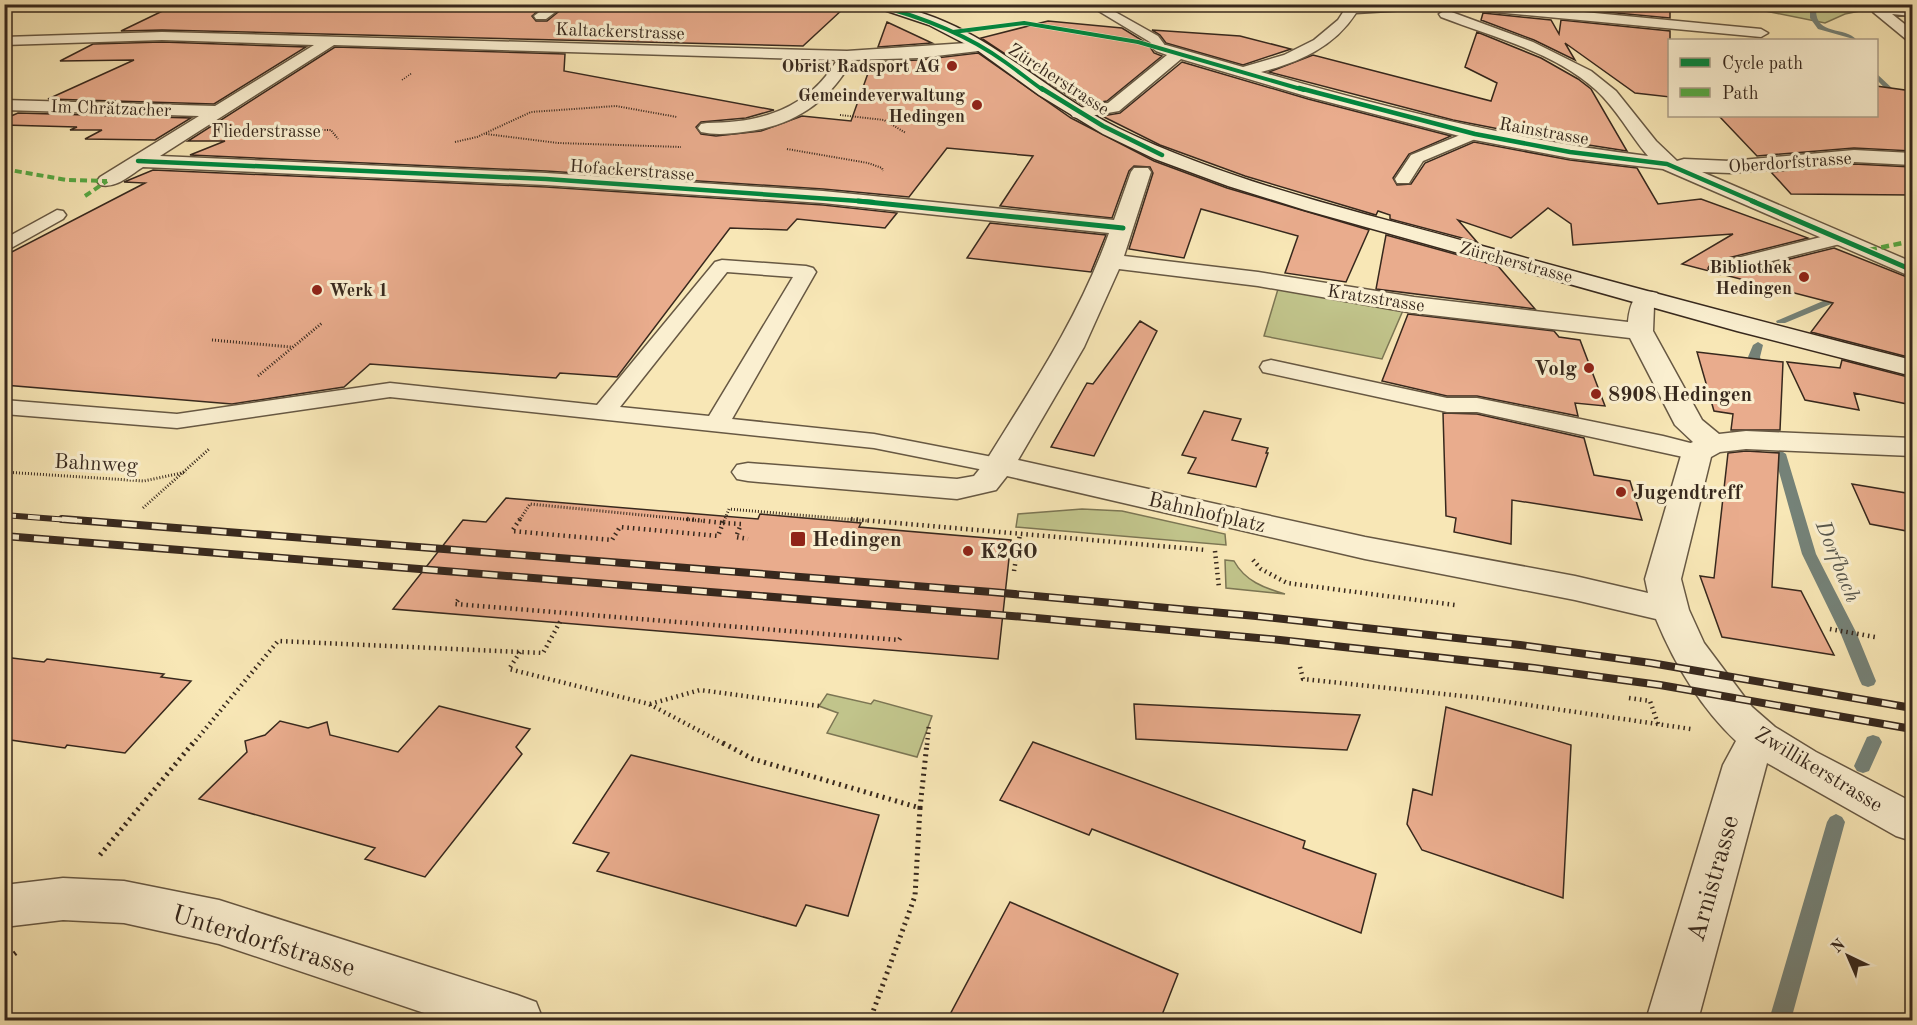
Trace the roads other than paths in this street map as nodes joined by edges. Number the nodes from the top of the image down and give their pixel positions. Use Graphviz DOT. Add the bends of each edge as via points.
graph roads {
  1 [pos="560,4"];
  2 [pos="873,4"];
  3 [pos="1112,4"];
  4 [pos="1422,4"];
  5 [pos="1093,5"];
  6 [pos="1912,12"];
  7 [pos="541,16"];
  8 [pos="1761,33"];
  9 [pos="1912,37"];
  10 [pos="332,40"];
  11 [pos="4,41"];
  12 [pos="982,47"];
  13 [pos="1166,51"];
  14 [pos="848,56"];
  15 [pos="1242,72"];
  16 [pos="4,105"];
  17 [pos="218,111"];
  18 [pos="1079,113"];
  19 [pos="707,128"];
  20 [pos="1475,135"];
  21 [pos="1912,159"];
  22 [pos="138,161"];
  23 [pos="1667,164"];
  24 [pos="1142,172"];
  25 [pos="1403,179"];
  26 [pos="107,181"];
  27 [pos="57,215"];
  28 [pos="1123,228"];
  29 [pos="1837,239"];
  30 [pos="4,247"];
  31 [pos="1111,261"];
  32 [pos="1720,268"];
  33 [pos="1912,270"];
  34 [pos="1648,298"];
  35 [pos="1640,331"];
  36 [pos="1270,367"];
  37 [pos="1912,368"];
  38 [pos="4,407"];
  39 [pos="604,411"];
  40 [pos="717,424"];
  41 [pos="1912,447"];
  42 [pos="1705,448"];
  43 [pos="999,465"];
  44 [pos="748,472"];
  45 [pos="1671,610"];
  46 [pos="1760,738"];
  47 [pos="1912,823"];
  48 [pos="4,906"];
  49 [pos="517,1020"];
  50 [pos="1672,1020"];
  1 -- 7 [label="street"];
  2 -- 12 [label="street, Zürcherstrasse" via="926,19"];
  3 -- 5 [label="lane"];
  4 -- 8 [label="street"];
  4 -- 15 [label="street" via="1352,9 1343,25 1297,56"];
  4 -- 23 [label="street" via="1582,72 1612,97 1649,148"];
  5 -- 13 [label="lane" via="1154,39"];
  6 -- 9 [label="street" via="1880,12"];
  10 -- 11 [label="street, Kaltackerstrasse" via="162,36"];
  10 -- 14 [label="street, Kaltackerstrasse"];
  10 -- 17 [label="street"];
  12 -- 14 [label="street, Kaltackerstrasse"];
  12 -- 18 [label="street, Zürcherstrasse"];
  13 -- 15 [label="street, Rainstrasse"];
  13 -- 18 [label="street" via="1113,107"];
  14 -- 19 [label="street" via="822,94 761,133 735,135"];
  15 -- 20 [label="street, Rainstrasse"];
  16 -- 17 [label="street, Im Chrätzacher"];
  17 -- 22 [label="street"];
  18 -- 34 [label="street, Zürcherstrasse" via="1143,147 1235,182"];
  20 -- 23 [label="street, Rainstrasse"];
  20 -- 25 [label="lane" via="1417,158"];
  21 -- 23 [label="street, Oberdorfstrasse" via="1854,156 1730,167"];
  22 -- 26 [label="street"];
  22 -- 28 [label="street, Hofackerstrasse" via="546,179 868,201"];
  23 -- 29 [label="street, Rainstrasse"];
  24 -- 28 [label="street"];
  27 -- 30 [label="lane"];
  28 -- 31 [label="street"];
  29 -- 32 [label="lane"];
  29 -- 33 [label="street, Rainstrasse"];
  31 -- 35 [label="street, Kratzstrasse" via="1258,279 1414,305"];
  31 -- 43 [label="street" via="1071,346"];
  34 -- 35 [label="street" via="1641,306"];
  34 -- 37 [label="street, Zürcherstrasse"];
  35 -- 42 [label="street"];
  36 -- 42 [label="lane" via="1448,405 1477,405"];
  38 -- 39 [label="lane" via="177,421 390,390"];
  39 -- 40 [label="lane"];
  39 -- 40 [label="lane" via="722,266 806,272"];
  40 -- 43 [label="lane" via="874,441"];
  41 -- 42 [label="street" via="1746,440"];
  42 -- 45 [label="street, Zwillikerstrasse" via="1663,579"];
  43 -- 44 [label="street" via="985,483 957,489"];
  43 -- 45 [label="street, Bahnhofplatz" via="1365,548"];
  45 -- 46 [label="street, Zwillikerstrasse" via="1701,670 1738,718"];
  46 -- 47 [label="street, Zwillikerstrasse"];
  46 -- 50 [label="street, Arnistrasse" via="1744,765"];
  48 -- 49 [label="street, Unterdorfstrasse" via="63,899 124,902 219,922"];
}
